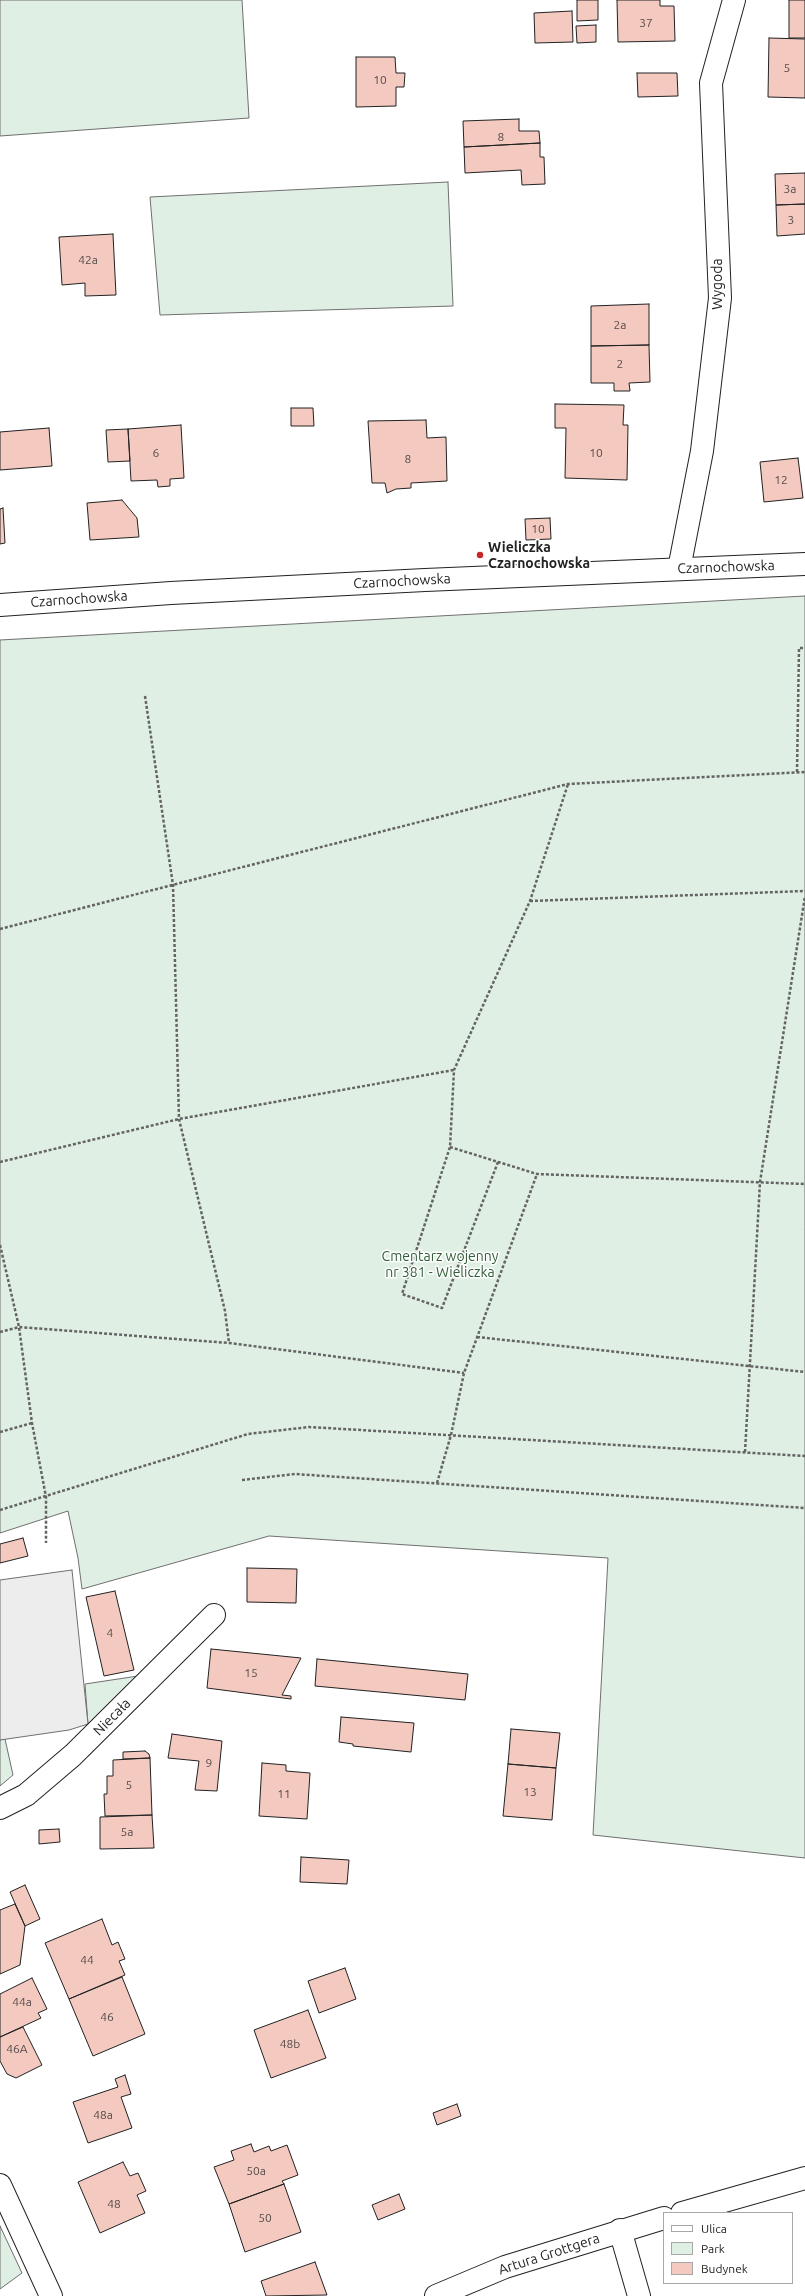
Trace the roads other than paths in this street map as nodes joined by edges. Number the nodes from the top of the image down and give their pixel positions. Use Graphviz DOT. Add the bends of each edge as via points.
graph roads {
  1 [pos="734,0"];
  2 [pos="805,564"];
  3 [pos="679,569"];
  4 [pos="0,606"];
  5 [pos="214,1615"];
  6 [pos="0,1808"];
  7 [pos="805,2178"];
  8 [pos="0,2185"];
  9 [pos="686,2212"];
  10 [pos="663,2218"];
  11 [pos="620,2230"];
  12 [pos="51,2296"];
  13 [pos="436,2296"];
  14 [pos="639,2296"];
  1 -- 3 [label="street, Wygoda" via="711,83 720,298 702,451"];
  2 -- 3 [label="street, Czarnochowska"];
  3 -- 4 [label="street, Czarnochowska" via="171,593"];
  5 -- 6 [label="street, Niecała" via="73,1755 26,1795"];
  7 -- 9 [label="street"];
  8 -- 12 [label="street"];
  10 -- 11 [label="street, Artura Grottgera"];
  11 -- 13 [label="street, Artura Grottgera" via="505,2267"];
  11 -- 14 [label="street"];
}
